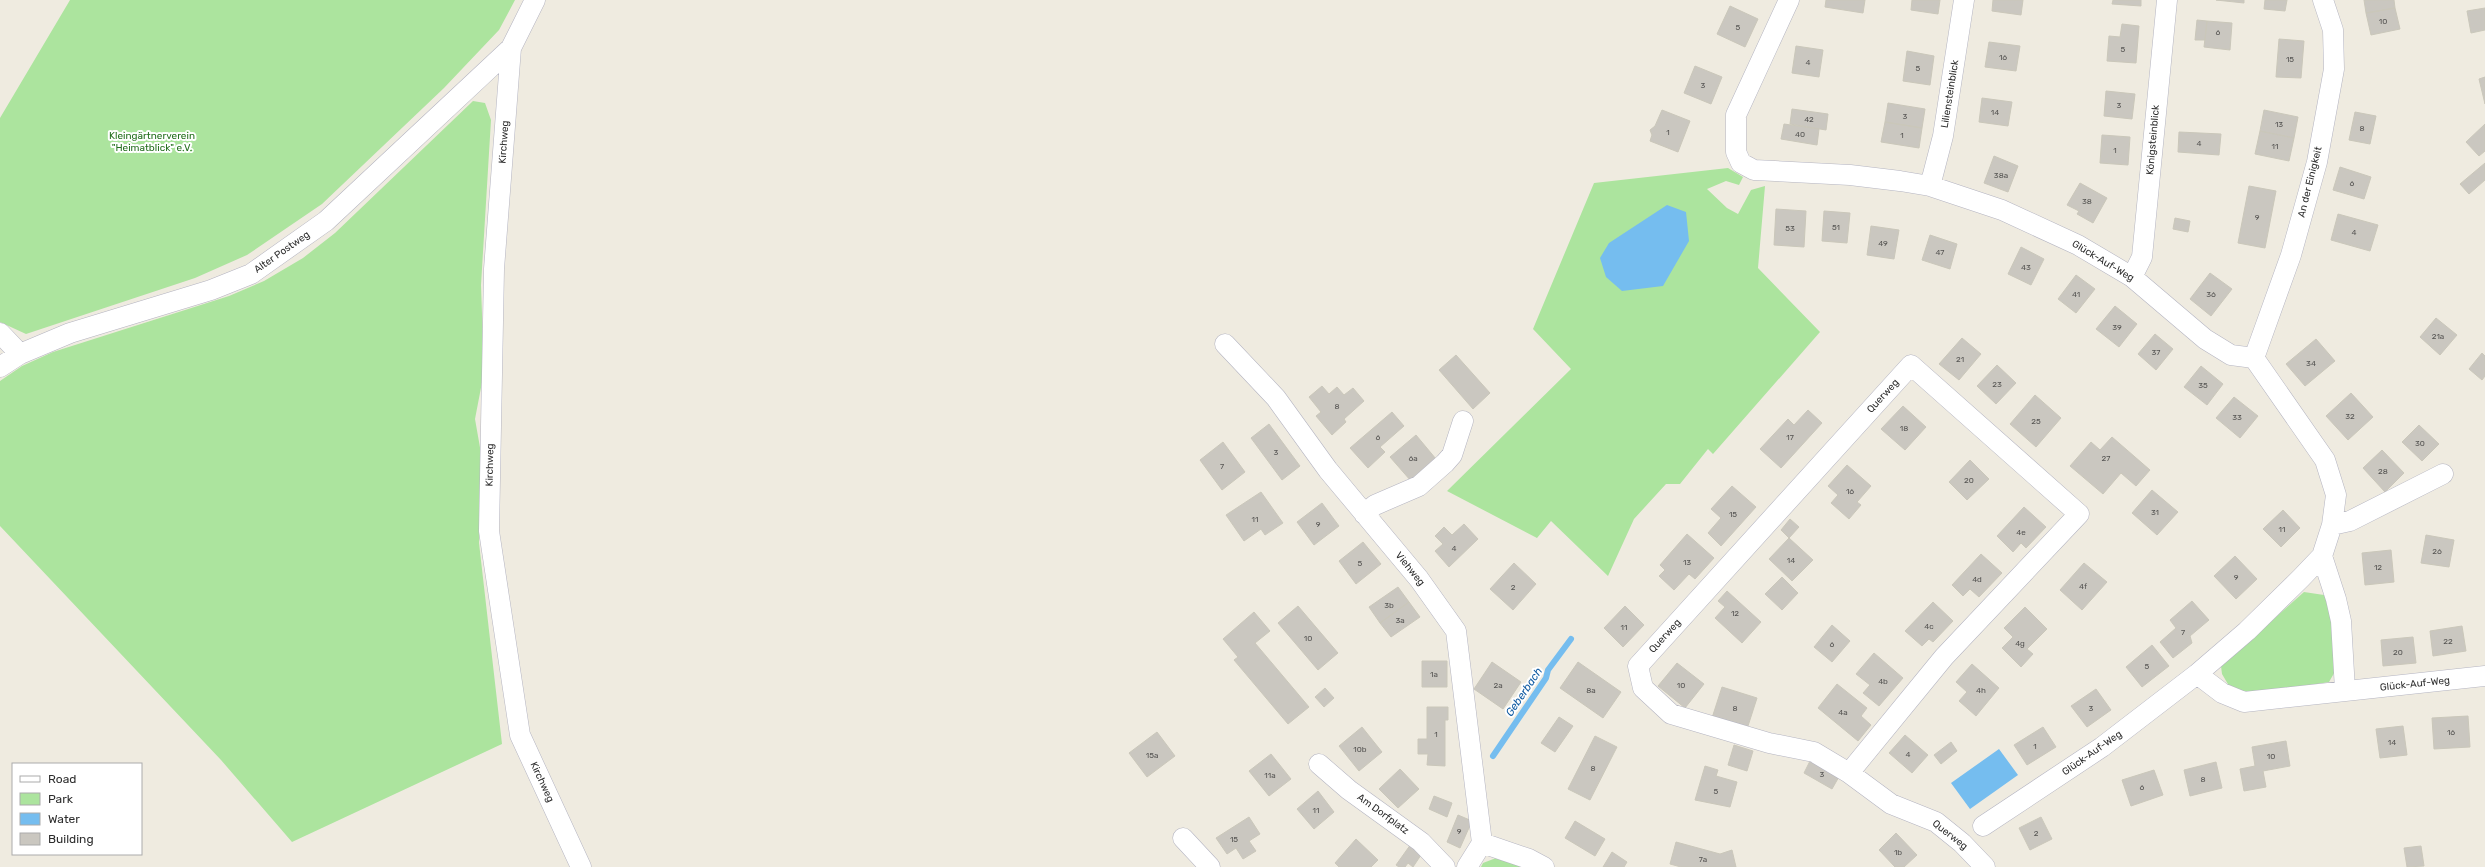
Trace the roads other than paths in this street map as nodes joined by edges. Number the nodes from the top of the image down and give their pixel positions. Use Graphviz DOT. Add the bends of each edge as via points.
graph roads {
  1 [pos="535,0"];
  2 [pos="1789,0"];
  3 [pos="1964,0"];
  4 [pos="2166,0"];
  5 [pos="2323,0"];
  6 [pos="511,48"];
  7 [pos="1930,186"];
  8 [pos="2132,277"];
  9 [pos="0,334"];
  10 [pos="1225,344"];
  11 [pos="20,354"];
  12 [pos="2254,358"];
  13 [pos="0,367"];
  14 [pos="1463,421"];
  15 [pos="2443,474"];
  16 [pos="1364,514"];
  17 [pos="2332,525"];
  18 [pos="2322,556"];
  19 [pos="2198,674"];
  20 [pos="2485,676"];
  21 [pos="2345,690"];
  22 [pos="1319,764"];
  23 [pos="1849,773"];
  24 [pos="1984,826"];
  25 [pos="1183,838"];
  26 [pos="1482,843"];
  27 [pos="581,867"];
  28 [pos="1210,867"];
  29 [pos="1445,867"];
  30 [pos="1467,867"];
  31 [pos="1544,867"];
  32 [pos="1985,867"];
  1 -- 6 [label="street"];
  2 -- 7 [label="street, Glück-Auf-Weg" via="1736,115 1736,152 1741,163 1754,170 1850,175"];
  3 -- 7 [label="street, Liliensteinblick" via="1943,136"];
  4 -- 8 [label="street, Königsteinblick" via="2142,257"];
  5 -- 12 [label="street, An der Einigkeit" via="2333,30 2334,69 2317,162 2291,255"];
  6 -- 11 [label="street, Alter Postweg" via="326,221 251,274 212,290 70,333"];
  6 -- 27 [label="street, Kirchweg" via="494,269 489,530 520,735"];
  7 -- 8 [label="street, Glück-Auf-Weg" via="2009,213 2078,245"];
  8 -- 12 [label="street, Glück-Auf-Weg" via="2205,339 2231,355"];
  9 -- 11 [label="street"];
  10 -- 16 [label="street, Viehweg" via="1276,398 1328,470"];
  11 -- 13 [label="street, Alter Postweg"];
  12 -- 17 [label="street, Glück-Auf-Weg" via="2325,460 2336,496"];
  14 -- 16 [label="street" via="1452,455 1445,464 1419,486 1375,505"];
  15 -- 17 [label="street" via="2350,521"];
  16 -- 26 [label="street, Viehweg" via="1419,579 1456,631"];
  17 -- 18 [label="street, Glück-Auf-Weg"];
  18 -- 19 [label="street, Glück-Auf-Weg" via="2247,631"];
  18 -- 21 [label="street" via="2341,621"];
  19 -- 21 [label="street, Glück-Auf-Weg" via="2222,693 2244,702"];
  19 -- 24 [label="street, Glück-Auf-Weg" via="2102,747"];
  20 -- 21 [label="street, Glück-Auf-Weg"];
  22 -- 29 [label="street, Am Dorfplatz" via="1421,842"];
  23 -- 23 [label="street, Querweg" via="1814,752 1769,743 1671,714 1643,688 1638,666 1911,365 2079,514 1944,658"];
  23 -- 32 [label="street, Querweg" via="1892,804 1936,822 1962,843"];
  25 -- 28 [label="street"];
  26 -- 30 [label="street"];
  26 -- 31 [label="street" via="1529,859"];
}
